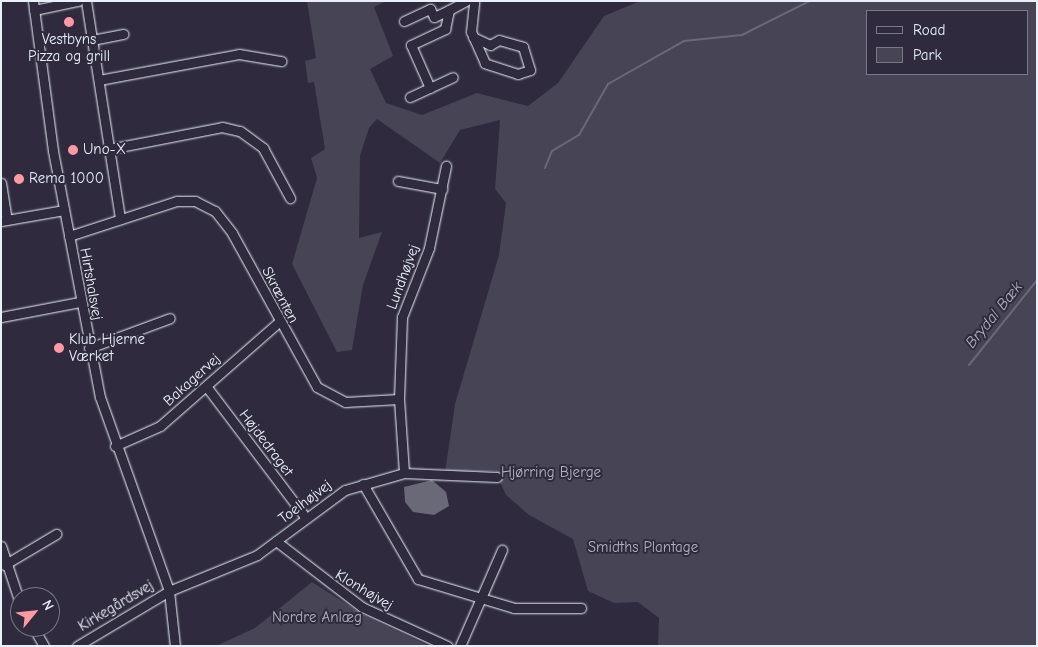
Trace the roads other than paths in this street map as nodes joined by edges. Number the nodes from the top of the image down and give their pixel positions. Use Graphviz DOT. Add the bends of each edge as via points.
graph roads {
  1 [pos="78,1"];
  2 [pos="86,1"];
  3 [pos="466,1"];
  4 [pos="474,1"];
  5 [pos="33,6"];
  6 [pos="449,10"];
  7 [pos="404,21"];
  8 [pos="123,34"];
  9 [pos="473,37"];
  10 [pos="92,40"];
  11 [pos="281,61"];
  12 [pos="453,77"];
  13 [pos="98,80"];
  14 [pos="430,88"];
  15 [pos="410,97"];
  16 [pos="109,149"];
  17 [pos="446,166"];
  18 [pos="398,181"];
  19 [pos="1,183"];
  20 [pos="442,189"];
  21 [pos="290,198"];
  22 [pos="64,210"];
  23 [pos="120,219"];
  24 [pos="4,221"];
  25 [pos="68,236"];
  26 [pos="80,302"];
  27 [pos="1,317"];
  28 [pos="170,318"];
  29 [pos="279,322"];
  30 [pos="89,348"];
  31 [pos="206,386"];
  32 [pos="399,399"];
  33 [pos="115,446"];
  34 [pos="404,473"];
  35 [pos="497,477"];
  36 [pos="363,484"];
  37 [pos="306,517"];
  38 [pos="56,534"];
  39 [pos="276,541"];
  40 [pos="1,546"];
  41 [pos="502,550"];
  42 [pos="4,565"];
  43 [pos="13,587"];
  44 [pos="169,591"];
  45 [pos="480,600"];
  46 [pos="581,608"];
  47 [pos="78,646"];
  48 [pos="175,646"];
  49 [pos="447,646"];
  50 [pos="460,646"];
  1 -- 5 [label="street"];
  2 -- 10 [label="street"];
  3 -- 6 [label="street"];
  4 -- 9 [label="street"];
  5 -- 22 [label="street, Hirtshalsvej"];
  6 -- 7 [label="street" via="434,17 430,9"];
  6 -- 14 [label="street" via="445,29 411,45"];
  8 -- 10 [label="street"];
  9 -- 9 [label="street" via="490,45 499,40 523,48 530,70 518,74 485,63"];
  10 -- 13 [label="street"];
  11 -- 13 [label="street" via="239,54"];
  12 -- 14 [label="street"];
  13 -- 16 [label="street"];
  14 -- 15 [label="street"];
  16 -- 21 [label="street" via="222,127 240,131 263,148"];
  16 -- 23 [label="street"];
  17 -- 20 [label="street, Lundhøjvej"];
  18 -- 20 [label="street"];
  19 -- 24 [label="street"];
  20 -- 32 [label="street, Lundhøjvej" via="429,248 402,318"];
  22 -- 24 [label="street"];
  22 -- 25 [label="street, Hirtshalsvej"];
  23 -- 25 [label="street, Skrænten"];
  23 -- 29 [label="street, Skrænten" via="177,201 209,207 228,226"];
  25 -- 26 [label="street, Hirtshalsvej"];
  26 -- 27 [label="street"];
  26 -- 30 [label="street, Hirtshalsvej"];
  28 -- 30 [label="street"];
  29 -- 31 [label="street, Bakagervej"];
  29 -- 32 [label="street, Skrænten" via="317,387 345,402"];
  30 -- 33 [label="street, Hirtshalsvej"];
  31 -- 33 [label="street, Bakagervej" via="160,426"];
  31 -- 37 [label="street, Højdedraget"];
  32 -- 34 [label="street"];
  33 -- 44 [label="street, Hirtshalsvej"];
  34 -- 35 [label="street, Toelhøjvej"];
  34 -- 36 [label="street, Toelhøjvej"];
  36 -- 37 [label="street, Toelhøjvej" via="345,490"];
  36 -- 45 [label="street" via="418,579"];
  37 -- 39 [label="street, Toelhøjvej"];
  38 -- 42 [label="street"];
  39 -- 44 [label="street, Toelhøjvej" via="243,562"];
  39 -- 49 [label="street, Klonhøjvej" via="317,577 362,607"];
  40 -- 42 [label="street"];
  41 -- 45 [label="street"];
  42 -- 43 [label="street"];
  44 -- 47 [label="street, Kirkegårdsvej"];
  44 -- 48 [label="street, Hirtshalsvej"];
  45 -- 46 [label="street" via="514,608"];
  45 -- 50 [label="street"];
}
